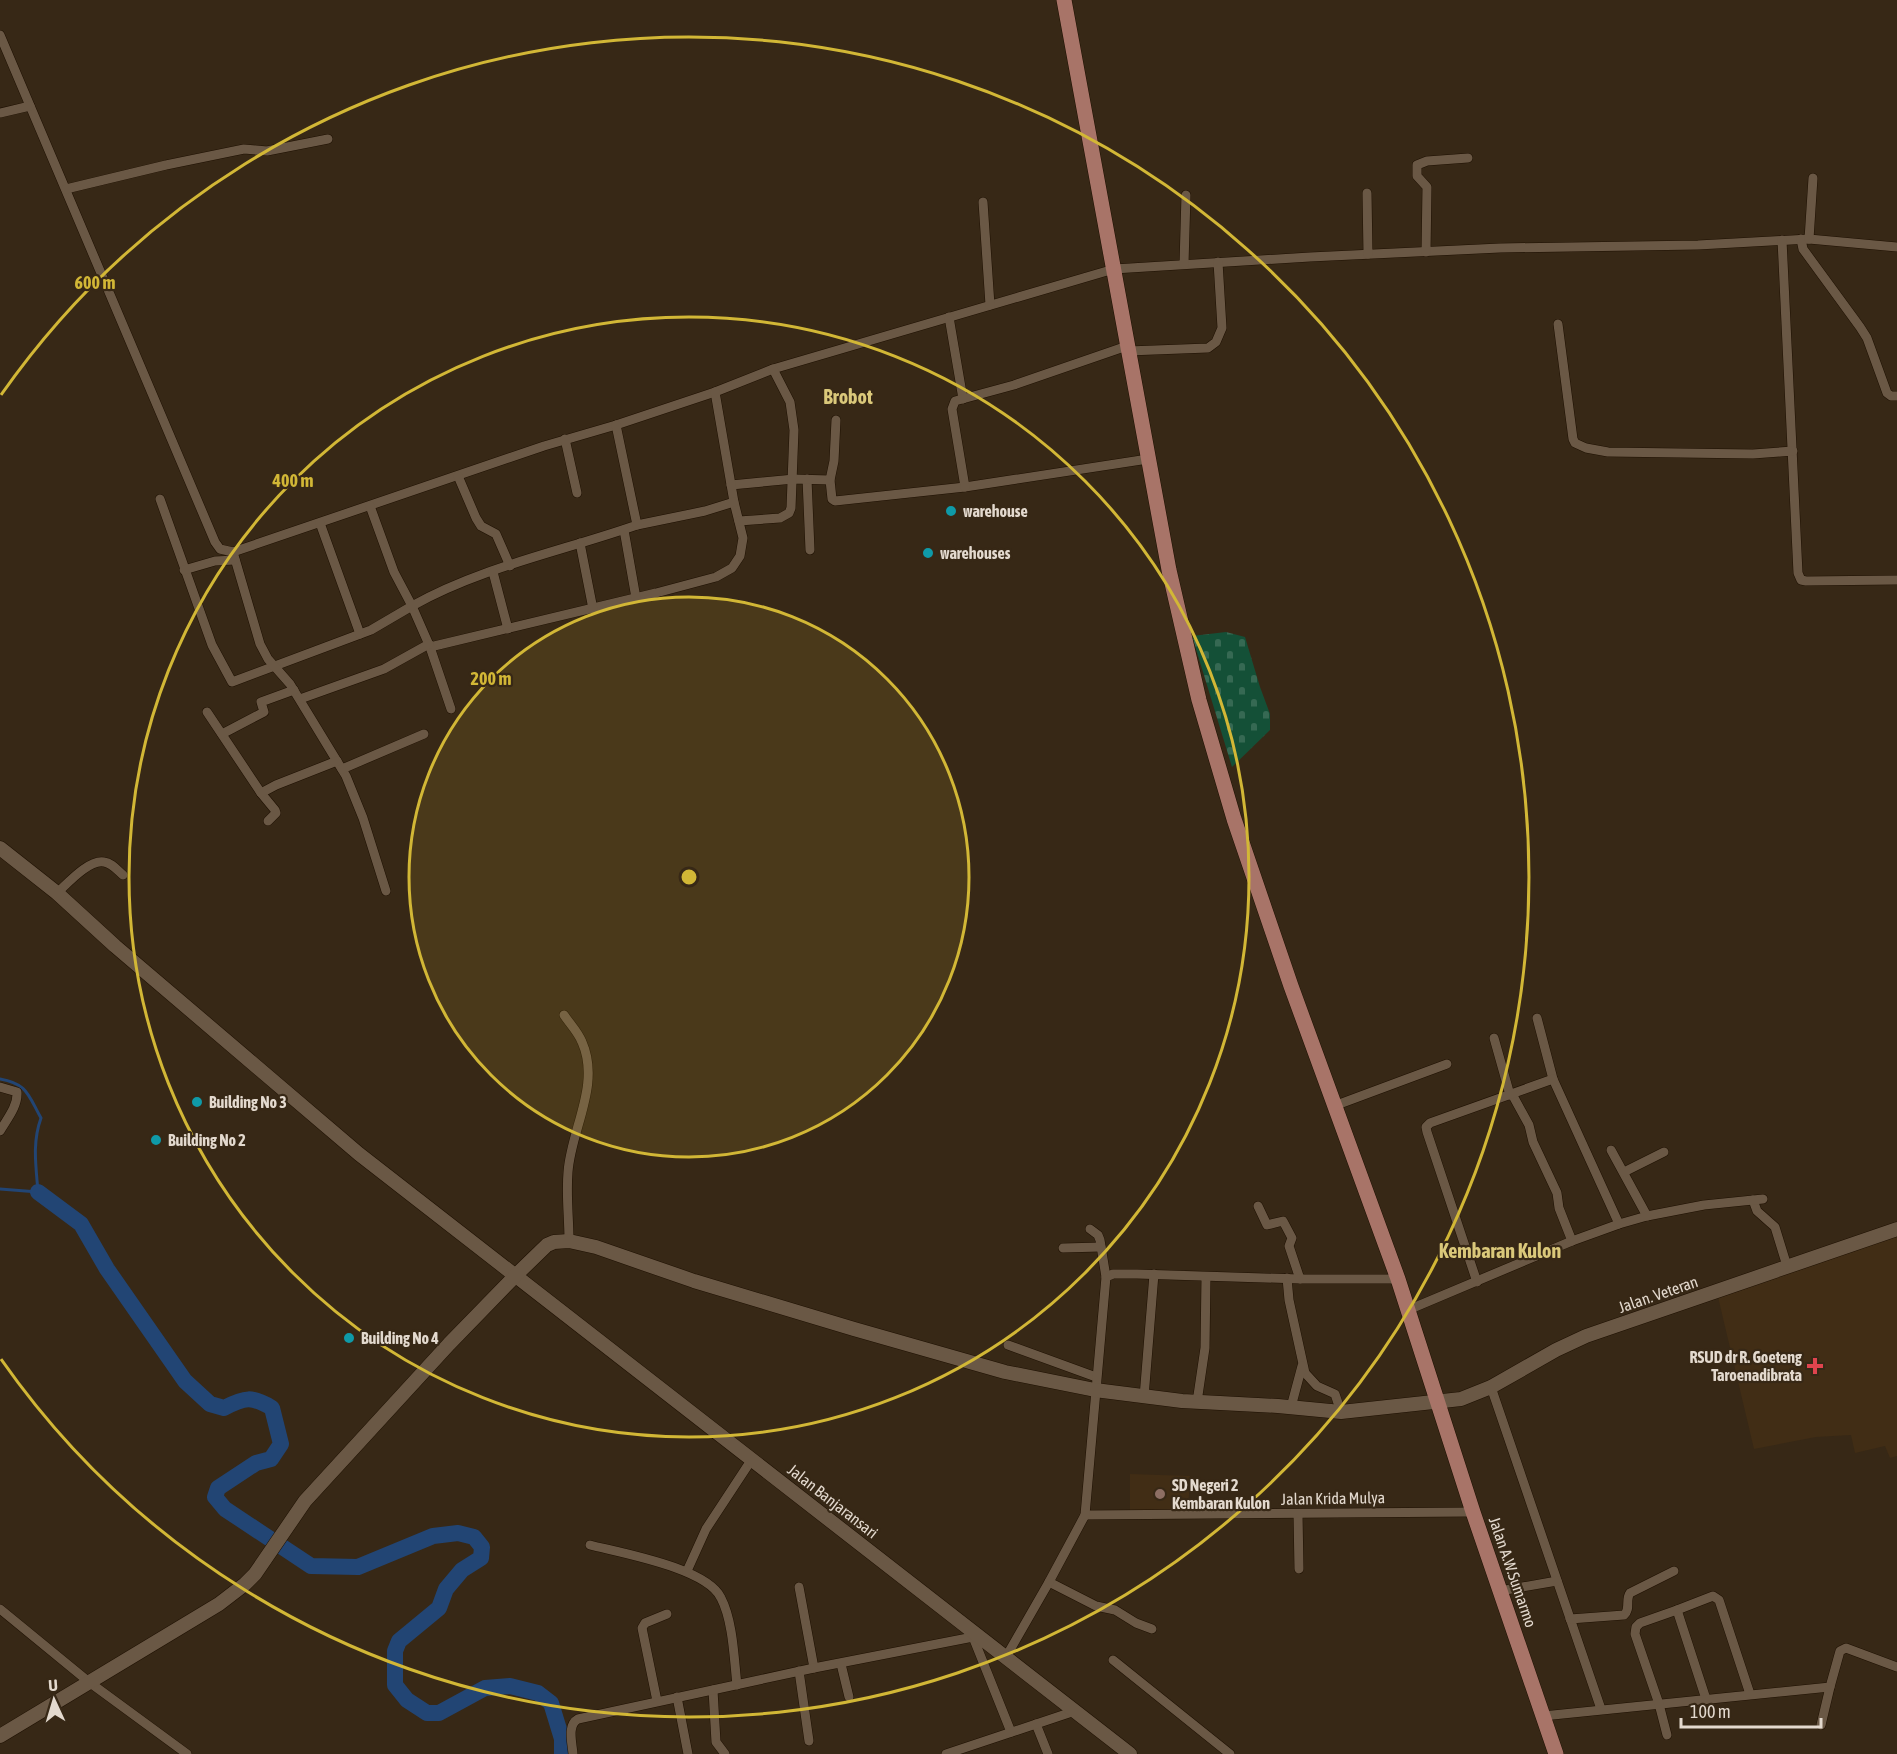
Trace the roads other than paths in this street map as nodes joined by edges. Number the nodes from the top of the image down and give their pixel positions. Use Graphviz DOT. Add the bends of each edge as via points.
graph roads {
  1 [pos="1064,0"];
  2 [pos="0,35"];
  3 [pos="30,106"];
  4 [pos="0,113"];
  5 [pos="328,139"];
  6 [pos="1468,158"];
  7 [pos="1814,178"];
  8 [pos="66,189"];
  9 [pos="1367,193"];
  10 [pos="1186,195"];
  11 [pos="983,202"];
  12 [pos="1805,239"];
  13 [pos="1782,240"];
  14 [pos="1897,248"];
  15 [pos="1426,252"];
  16 [pos="1368,254"];
  17 [pos="1218,262"];
  18 [pos="1184,264"];
  19 [pos="1114,268"];
  20 [pos="990,305"];
  21 [pos="949,318"];
  22 [pos="1558,324"];
  23 [pos="1128,349"];
  24 [pos="773,369"];
  25 [pos="715,392"];
  26 [pos="1897,396"];
  27 [pos="963,399"];
  28 [pos="836,420"];
  29 [pos="616,425"];
  30 [pos="565,439"];
  31 [pos="1793,451"];
  32 [pos="1148,459"];
  33 [pos="458,476"];
  34 [pos="794,479"];
  35 [pos="807,479"];
  36 [pos="830,480"];
  37 [pos="731,485"];
  38 [pos="965,487"];
  39 [pos="577,493"];
  40 [pos="160,500"];
  41 [pos="734,502"];
  42 [pos="370,506"];
  43 [pos="739,521"];
  44 [pos="320,523"];
  45 [pos="637,525"];
  46 [pos="624,530"];
  47 [pos="580,543"];
  48 [pos="810,550"];
  49 [pos="234,556"];
  50 [pos="510,566"];
  51 [pos="184,570"];
  52 [pos="493,572"];
  53 [pos="1897,580"];
  54 [pos="636,598"];
  55 [pos="412,606"];
  56 [pos="593,609"];
  57 [pos="508,629"];
  58 [pos="360,634"];
  59 [pos="430,646"];
  60 [pos="273,666"];
  61 [pos="294,690"];
  62 [pos="300,699"];
  63 [pos="451,709"];
  64 [pos="207,712"];
  65 [pos="222,734"];
  66 [pos="424,734"];
  67 [pos="340,765"];
  68 [pos="261,793"];
  69 [pos="268,821"];
  70 [pos="0,848"];
  71 [pos="123,875"];
  72 [pos="386,891"];
  73 [pos="57,893"];
  74 [pos="564,1015"];
  75 [pos="1537,1018"];
  76 [pos="1494,1038"];
  77 [pos="1447,1064"];
  78 [pos="1553,1079"];
  79 [pos="0,1087"];
  80 [pos="1511,1094"];
  81 [pos="1334,1106"];
  82 [pos="0,1131"];
  83 [pos="1611,1150"];
  84 [pos="1664,1152"];
  85 [pos="1624,1172"];
  86 [pos="1763,1198"];
  87 [pos="1753,1200"];
  88 [pos="1258,1206"];
  89 [pos="1647,1216"];
  90 [pos="1619,1224"];
  91 [pos="1089,1229"];
  92 [pos="1897,1229"];
  93 [pos="569,1241"];
  94 [pos="1572,1241"];
  95 [pos="1101,1247"];
  96 [pos="1063,1248"];
  97 [pos="1787,1266"];
  98 [pos="1154,1274"];
  99 [pos="516,1275"];
  100 [pos="1106,1277"];
  101 [pos="1206,1277"];
  102 [pos="1287,1278"];
  103 [pos="1300,1279"];
  104 [pos="1398,1280"];
  105 [pos="1477,1282"];
  106 [pos="1408,1310"];
  107 [pos="1008,1345"];
  108 [pos="1302,1366"];
  109 [pos="1096,1384"];
  110 [pos="1491,1387"];
  111 [pos="1144,1397"];
  112 [pos="1437,1401"];
  113 [pos="1197,1402"];
  114 [pos="1291,1407"];
  115 [pos="1341,1412"];
  116 [pos="752,1459"];
  117 [pos="1473,1512"];
  118 [pos="1298,1514"];
  119 [pos="1085,1515"];
  120 [pos="590,1545"];
  121 [pos="1299,1569"];
  122 [pos="687,1571"];
  123 [pos="1674,1571"];
  124 [pos="1557,1581"];
  125 [pos="1049,1582"];
  126 [pos="799,1587"];
  127 [pos="1500,1591"];
  128 [pos="0,1609"];
  129 [pos="1677,1610"];
  130 [pos="667,1614"];
  131 [pos="1570,1619"];
  132 [pos="1152,1629"];
  133 [pos="975,1636"];
  134 [pos="1006,1657"];
  135 [pos="1113,1660"];
  136 [pos="841,1664"];
  137 [pos="1897,1667"];
  138 [pos="814,1668"];
  139 [pos="799,1671"];
  140 [pos="89,1682"];
  141 [pos="737,1685"];
  142 [pos="1830,1687"];
  143 [pos="713,1690"];
  144 [pos="1750,1694"];
  145 [pos="677,1697"];
  146 [pos="849,1697"];
  147 [pos="1706,1699"];
  148 [pos="657,1701"];
  149 [pos="1659,1704"];
  150 [pos="1601,1709"];
  151 [pos="1075,1711"];
  152 [pos="1543,1716"];
  153 [pos="1036,1724"];
  154 [pos="1821,1725"];
  155 [pos="1011,1732"];
  156 [pos="1667,1735"];
  157 [pos="0,1736"];
  158 [pos="809,1742"];
  159 [pos="187,1754"];
  160 [pos="573,1754"];
  161 [pos="688,1754"];
  162 [pos="725,1754"];
  163 [pos="946,1754"];
  164 [pos="1048,1754"];
  165 [pos="1130,1754"];
  166 [pos="1230,1754"];
  167 [pos="1556,1754"];
  1 -- 19 [label="main road, Jalan A.W.Sumarmo"];
  2 -- 3 [label="street"];
  3 -- 4 [label="street"];
  3 -- 8 [label="street"];
  5 -- 8 [label="street" via="267,151 244,149"];
  6 -- 15 [label="street" via="1417,165 1417,176 1428,189"];
  7 -- 12 [label="street"];
  8 -- 49 [label="street" via="215,542"];
  9 -- 16 [label="street"];
  10 -- 18 [label="street"];
  11 -- 20 [label="street"];
  12 -- 13 [label="street"];
  12 -- 14 [label="street"];
  12 -- 26 [label="street" via="1803,249 1864,332 1887,393"];
  13 -- 15 [label="street"];
  13 -- 31 [label="street"];
  15 -- 16 [label="street"];
  16 -- 17 [label="street"];
  17 -- 18 [label="street"];
  17 -- 23 [label="street" via="1222,328 1216,342 1208,348"];
  18 -- 19 [label="street"];
  19 -- 20 [label="street"];
  19 -- 23 [label="main road, Jalan A.W.Sumarmo"];
  20 -- 21 [label="street"];
  21 -- 24 [label="street"];
  21 -- 27 [label="street"];
  22 -- 31 [label="street" via="1573,439 1578,445 1608,452"];
  23 -- 27 [label="street"];
  23 -- 32 [label="main road, Jalan A.W.Sumarmo"];
  24 -- 25 [label="street"];
  24 -- 34 [label="street" via="790,402"];
  25 -- 29 [label="street"];
  25 -- 37 [label="street"];
  27 -- 38 [label="street" via="955,401 952,410"];
  28 -- 36 [label="street"];
  29 -- 30 [label="street"];
  29 -- 45 [label="street"];
  30 -- 33 [label="street"];
  30 -- 39 [label="street"];
  31 -- 53 [label="street" via="1801,580"];
  32 -- 38 [label="street"];
  32 -- 81 [label="main road, Jalan A.W.Sumarmo" via="1199,700 1234,819"];
  33 -- 42 [label="street"];
  33 -- 50 [label="street" via="476,518 496,534"];
  34 -- 35 [label="street"];
  34 -- 37 [label="street"];
  34 -- 43 [label="street" via="791,508 786,515"];
  35 -- 36 [label="street"];
  35 -- 48 [label="street"];
  36 -- 38 [label="street" via="835,501"];
  37 -- 41 [label="street"];
  40 -- 51 [label="street"];
  41 -- 43 [label="street"];
  41 -- 45 [label="street"];
  42 -- 44 [label="street"];
  42 -- 55 [label="street" via="394,572"];
  43 -- 54 [label="street" via="743,549 732,568 716,577"];
  44 -- 49 [label="street"];
  44 -- 58 [label="street"];
  45 -- 46 [label="street"];
  46 -- 47 [label="street"];
  46 -- 54 [label="street"];
  47 -- 50 [label="street"];
  47 -- 56 [label="street"];
  49 -- 51 [label="street"];
  49 -- 60 [label="street" via="261,644"];
  50 -- 52 [label="street"];
  51 -- 60 [label="street" via="229,681 236,682"];
  52 -- 55 [label="street" via="435,593"];
  52 -- 57 [label="street"];
  54 -- 56 [label="street"];
  55 -- 58 [label="street"];
  55 -- 59 [label="street"];
  56 -- 57 [label="street"];
  57 -- 59 [label="street"];
  58 -- 60 [label="street"];
  59 -- 62 [label="street" via="384,669"];
  59 -- 63 [label="street"];
  60 -- 61 [label="street"];
  61 -- 62 [label="street"];
  61 -- 65 [label="street" via="261,702 264,712"];
  62 -- 67 [label="street"];
  64 -- 65 [label="street"];
  65 -- 68 [label="street"];
  66 -- 67 [label="street"];
  67 -- 68 [label="street" via="276,784"];
  67 -- 72 [label="street" via="363,818"];
  68 -- 69 [label="street" via="276,811"];
  70 -- 73 [label="street, Jalan Banjaransari"];
  71 -- 73 [label="street" via="111,864 98,862"];
  73 -- 99 [label="street, Jalan Banjaransari" via="350,1147"];
  74 -- 93 [label="street" via="581,1039 588,1067 586,1094 568,1172"];
  75 -- 78 [label="street"];
  76 -- 80 [label="street"];
  77 -- 81 [label="street"];
  78 -- 80 [label="street"];
  78 -- 90 [label="street"];
  79 -- 82 [label="street" via="14,1090 17,1097"];
  80 -- 94 [label="street" via="1557,1193"];
  80 -- 105 [label="street" via="1426,1127"];
  81 -- 104 [label="main road, Jalan A.W.Sumarmo"];
  83 -- 85 [label="street"];
  84 -- 85 [label="street"];
  85 -- 89 [label="street"];
  86 -- 87 [label="street"];
  87 -- 89 [label="street" via="1704,1204"];
  87 -- 97 [label="street" via="1757,1211 1777,1231"];
  88 -- 103 [label="street" via="1267,1225 1283,1221 1292,1238 1289,1246"];
  89 -- 90 [label="street"];
  90 -- 94 [label="street"];
  91 -- 95 [label="street" via="1098,1235"];
  92 -- 97 [label="street, Jalan. Veteran"];
  93 -- 99 [label="street" via="547,1245"];
  93 -- 109 [label="street, Jalan. Veteran" via="1005,1372"];
  94 -- 105 [label="street"];
  95 -- 96 [label="street"];
  95 -- 100 [label="street"];
  97 -- 110 [label="street, Jalan. Veteran" via="1586,1336"];
  98 -- 100 [label="street"];
  98 -- 101 [label="street"];
  98 -- 111 [label="street"];
  99 -- 116 [label="street, Jalan Banjaransari"];
  99 -- 140 [label="street" via="327,1475 295,1513 255,1574 232,1595"];
  100 -- 109 [label="street"];
  101 -- 102 [label="street"];
  101 -- 113 [label="street" via="1205,1348"];
  102 -- 103 [label="street"];
  102 -- 108 [label="street"];
  103 -- 104 [label="street"];
  104 -- 106 [label="main road, Jalan A.W.Sumarmo"];
  105 -- 106 [label="street"];
  106 -- 112 [label="main road, Jalan A.W.Sumarmo"];
  107 -- 109 [label="street"];
  108 -- 114 [label="street"];
  108 -- 115 [label="street" via="1317,1386 1335,1394"];
  109 -- 111 [label="street, Jalan. Veteran"];
  109 -- 119 [label="street"];
  110 -- 112 [label="street, Jalan. Veteran" via="1461,1399"];
  110 -- 124 [label="street"];
  111 -- 113 [label="street, Jalan. Veteran"];
  112 -- 115 [label="street, Jalan. Veteran"];
  112 -- 117 [label="main road, Jalan A.W.Sumarmo"];
  113 -- 114 [label="street, Jalan. Veteran"];
  114 -- 115 [label="street, Jalan. Veteran"];
  116 -- 122 [label="street" via="706,1529"];
  116 -- 133 [label="street, Jalan Banjaransari"];
  117 -- 118 [label="street, Jalan Krida Mulya"];
  117 -- 127 [label="main road, Jalan A.W.Sumarmo"];
  118 -- 119 [label="street, Jalan Krida Mulya"];
  118 -- 121 [label="street"];
  119 -- 125 [label="street"];
  120 -- 122 [label="street"];
  122 -- 141 [label="street" via="711,1585 722,1599"];
  123 -- 131 [label="street" via="1630,1593 1628,1610 1623,1615"];
  124 -- 127 [label="street"];
  124 -- 131 [label="street"];
  125 -- 132 [label="street"];
  125 -- 134 [label="street"];
  126 -- 138 [label="street"];
  127 -- 152 [label="main road, Jalan A.W.Sumarmo"];
  128 -- 140 [label="street"];
  129 -- 144 [label="street" via="1717,1597"];
  129 -- 147 [label="street"];
  129 -- 149 [label="street" via="1636,1627"];
  130 -- 148 [label="street" via="642,1628"];
  131 -- 150 [label="street"];
  133 -- 134 [label="street, Jalan Banjaransari"];
  133 -- 136 [label="street"];
  133 -- 155 [label="street"];
  134 -- 151 [label="street, Jalan Banjaransari"];
  135 -- 166 [label="street"];
  136 -- 138 [label="street"];
  136 -- 146 [label="street"];
  137 -- 142 [label="street" via="1843,1648"];
  138 -- 139 [label="street"];
  139 -- 141 [label="street"];
  139 -- 158 [label="street"];
  140 -- 157 [label="street"];
  140 -- 159 [label="street"];
  141 -- 143 [label="street"];
  142 -- 144 [label="street"];
  142 -- 154 [label="street"];
  143 -- 145 [label="street"];
  143 -- 162 [label="street" via="716,1742"];
  144 -- 147 [label="street"];
  145 -- 148 [label="street"];
  145 -- 161 [label="street"];
  147 -- 149 [label="street"];
  148 -- 160 [label="street" via="575,1719 571,1727"];
  149 -- 150 [label="street"];
  149 -- 156 [label="street"];
  150 -- 152 [label="street"];
  151 -- 153 [label="street"];
  151 -- 165 [label="street, Jalan Banjaransari"];
  152 -- 167 [label="main road, Jalan A.W.Sumarmo"];
  153 -- 155 [label="street"];
  153 -- 164 [label="street"];
  155 -- 163 [label="street"];
}
